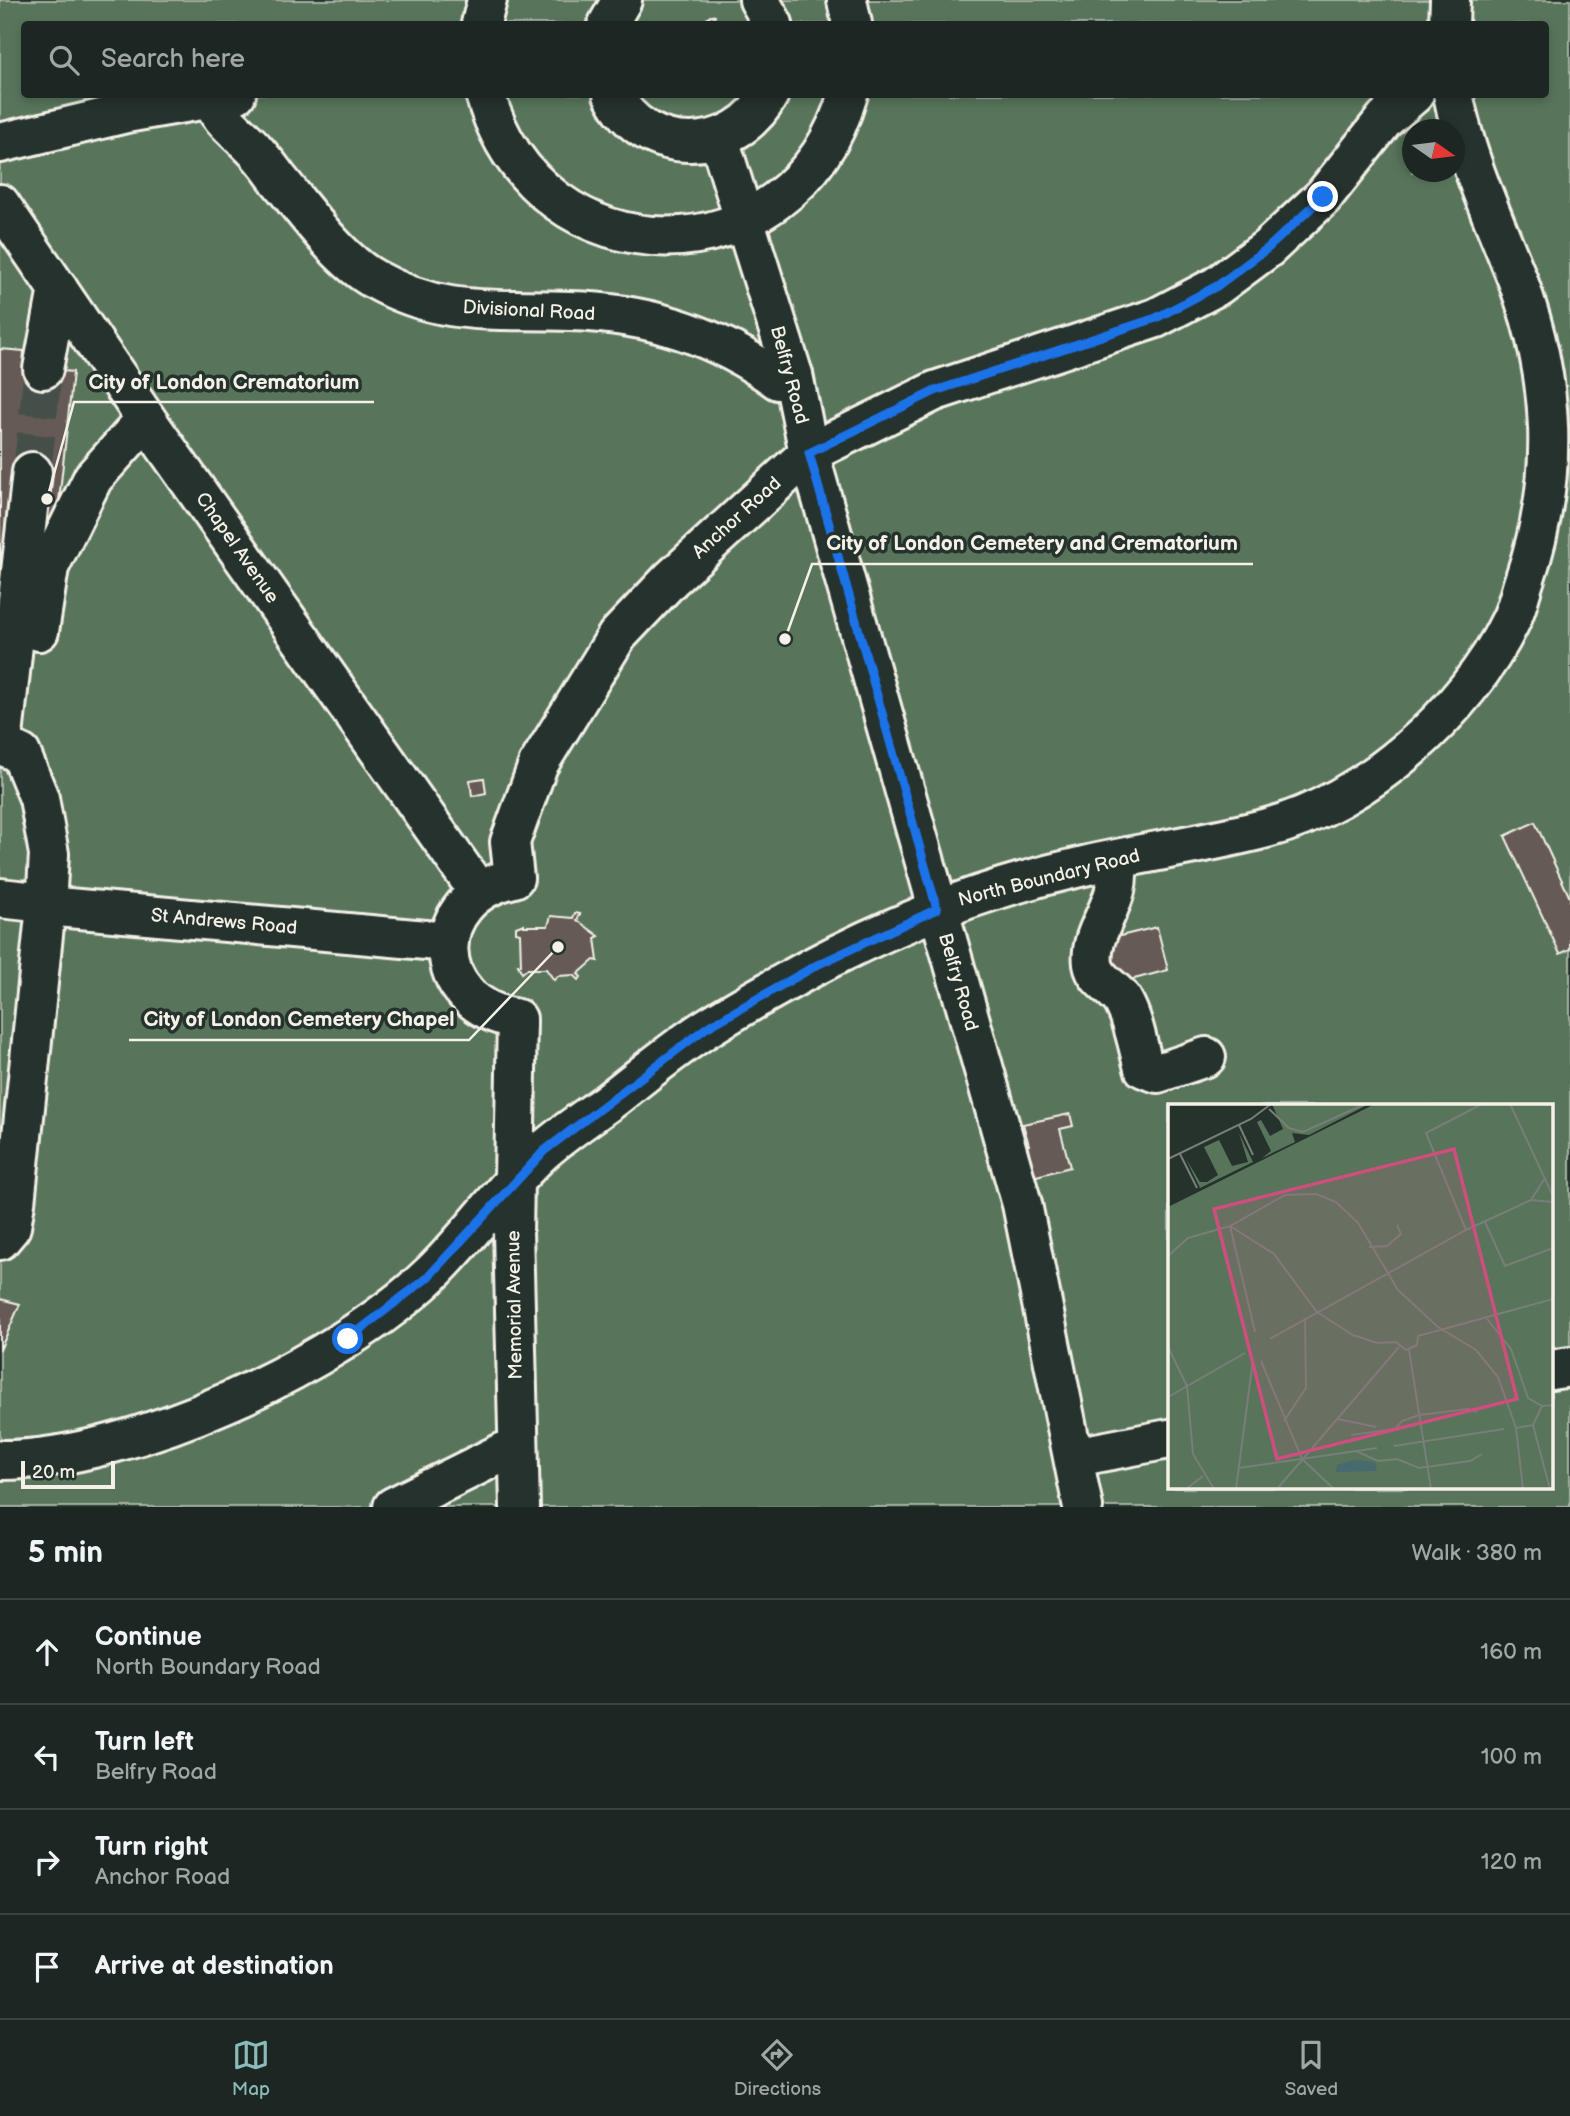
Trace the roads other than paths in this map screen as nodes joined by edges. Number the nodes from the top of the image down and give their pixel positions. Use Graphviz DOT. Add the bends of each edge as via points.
graph roads {
  1 [pos="486,0"];
  2 [pos="759,0"];
  3 [pos="847,0"];
  4 [pos="1450,0"];
  5 [pos="482,21"];
  6 [pos="771,21"];
  7 [pos="851,21"];
  8 [pos="1449,21"];
  9 [pos="218,98"];
  10 [pos="224,98"];
  11 [pos="487,98"];
  12 [pos="615,98"];
  13 [pos="767,98"];
  14 [pos="846,98"];
  15 [pos="1409,98"];
  16 [pos="1453,98"];
  17 [pos="719,139"];
  18 [pos="0,143"];
  19 [pos="0,204"];
  20 [pos="743,222"];
  21 [pos="58,289"];
  22 [pos="44,369"];
  23 [pos="793,375"];
  24 [pos="146,419"];
  25 [pos="809,453"];
  26 [pos="32,472"];
  27 [pos="21,754"];
  28 [pos="1115,861"];
  29 [pos="478,891"];
  30 [pos="0,898"];
  31 [pos="46,906"];
  32 [pos="937,909"];
  33 [pos="448,942"];
  34 [pos="1206,1057"];
  35 [pos="513,1183"];
  36 [pos="0,1240"];
  37 [pos="1570,1367"];
  38 [pos="1552,1370"];
  39 [pos="1168,1439"];
  40 [pos="517,1449"];
  41 [pos="1075,1457"];
  42 [pos="0,1460"];
  43 [pos="393,1507"];
  44 [pos="520,1507"];
  45 [pos="1083,1507"];
  1 -- 5 [label="lane"];
  2 -- 6 [label="lane"];
  3 -- 7 [label="lane"];
  4 -- 8 [label="lane"];
  9 -- 18 [label="lane" via="126,113"];
  10 -- 23 [label="lane, Divisional Road" via="218,115 256,150 324,235 372,279 452,308 572,311 636,318 691,331 747,357 778,380"];
  11 -- 20 [label="lane" via="504,144 521,169 542,191 593,223 622,233 681,238"];
  12 -- 17 [label="lane" via="639,127 664,139 692,144"];
  13 -- 17 [label="lane" via="743,126"];
  14 -- 20 [label="lane" via="829,144 811,169 791,191"];
  15 -- 25 [label="lane, Anchor Road" via="1385,119 1323,197 1268,248 1217,286 1156,318 935,391"];
  16 -- 28 [label="lane, North Boundary Road" via="1462,143 1518,281 1543,364 1550,440 1540,532 1510,622 1472,682 1428,732 1381,772 1325,805 1273,827"];
  17 -- 20 [label="lane, Belfry Road"];
  19 -- 21 [label="lane, Chapel Avenue"];
  20 -- 23 [label="lane, Belfry Road"];
  21 -- 22 [label="lane"];
  21 -- 24 [label="lane, Chapel Avenue"];
  23 -- 25 [label="lane, Belfry Road"];
  24 -- 27 [label="lane" via="93,478 49,567"];
  24 -- 29 [label="lane, Chapel Avenue"];
  25 -- 29 [label="lane, Anchor Road" via="671,579 617,636 538,765 510,842 514,878"];
  25 -- 32 [label="lane, Belfry Road"];
  26 -- 27 [label="lane" via="2,745"];
  27 -- 31 [label="lane" via="40,797 49,854"];
  28 -- 32 [label="lane, North Boundary Road"];
  28 -- 34 [label="lane" via="1119,877 1096,940 1093,964 1102,982 1122,1000 1144,1068 1158,1073"];
  29 -- 33 [label="lane" via="463,905"];
  30 -- 31 [label="lane, St Andrews Road"];
  31 -- 33 [label="lane, St Andrews Road"];
  31 -- 36 [label="lane" via="15,1203 10,1227"];
  32 -- 35 [label="lane, North Boundary Road" via="817,965 706,1028 544,1151"];
  32 -- 41 [label="lane, Belfry Road" via="1021,1204"];
  33 -- 35 [label="lane, Memorial Avenue" via="452,971 466,996 481,1008 517,1019"];
  35 -- 40 [label="lane, Memorial Avenue"];
  35 -- 42 [label="lane, North Boundary Road" via="427,1278 348,1339 269,1384 159,1428 102,1445 25,1460"];
  37 -- 38 [label="lane"];
  39 -- 41 [label="lane"];
  40 -- 43 [label="lane"];
  40 -- 44 [label="lane, Memorial Avenue"];
  41 -- 45 [label="lane, Belfry Road"];
}
